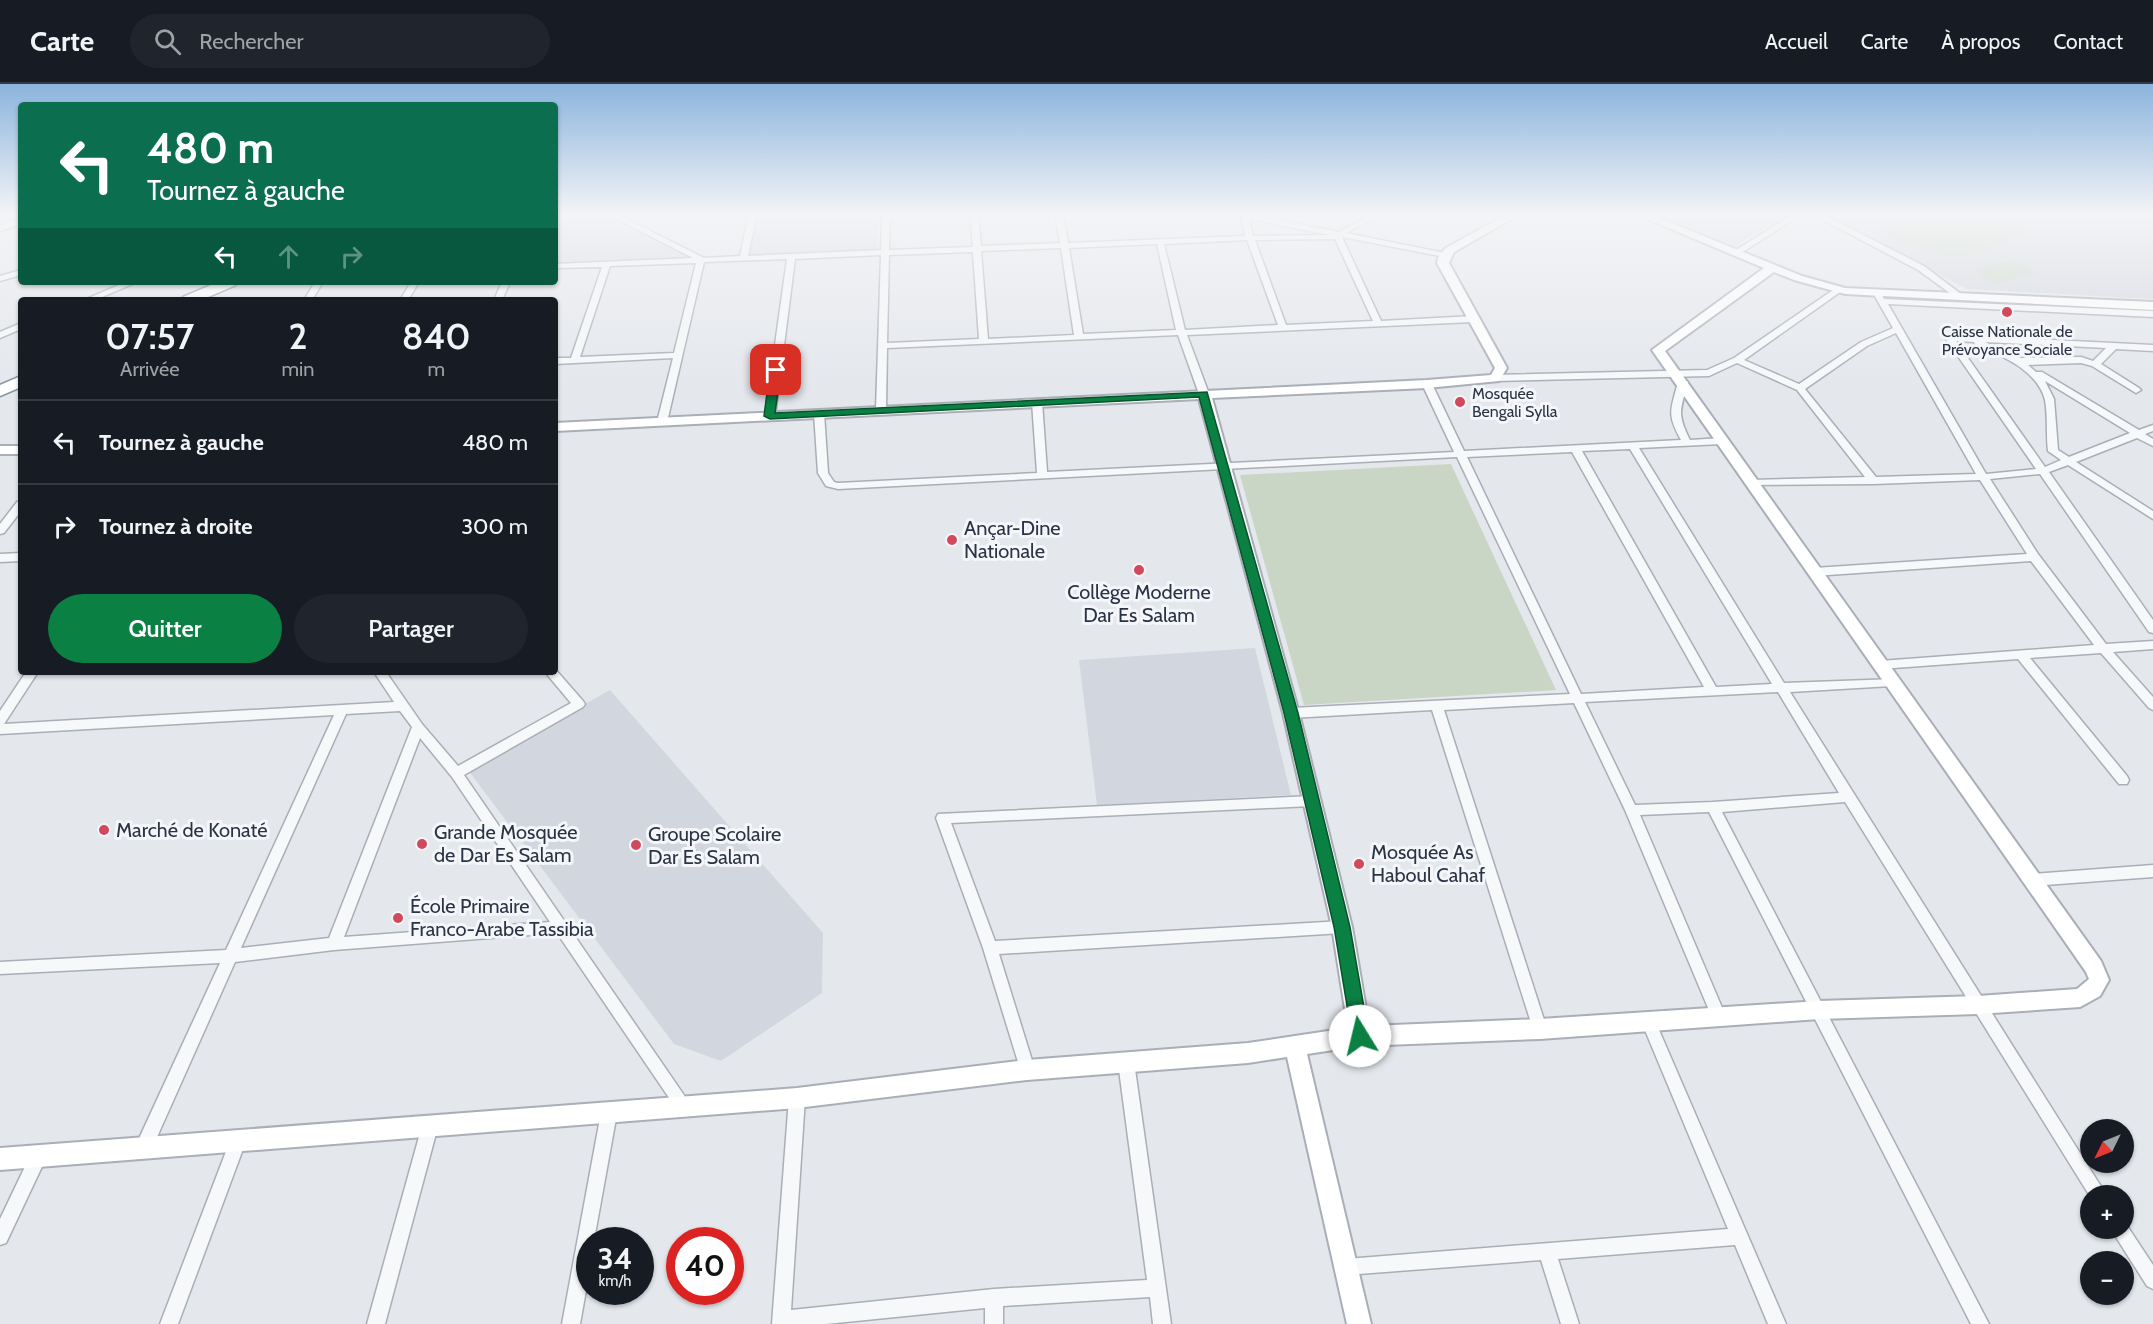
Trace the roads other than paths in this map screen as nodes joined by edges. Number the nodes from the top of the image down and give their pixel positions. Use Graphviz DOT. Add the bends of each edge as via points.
graph roads {
  1 [pos="605,271"];
  2 [pos="698,271"];
  3 [pos="789,271"];
  4 [pos="884,271"];
  5 [pos="979,271"];
  6 [pos="1068,271"];
  7 [pos="1167,271"];
  8 [pos="1262,271"];
  9 [pos="1354,271"];
  10 [pos="1445,271"];
  11 [pos="1768,271"];
  12 [pos="1779,271"];
  13 [pos="1925,271"];
  14 [pos="18,273"];
  15 [pos="0,279"];
  16 [pos="126,285"];
  17 [pos="224,285"];
  18 [pos="242,285"];
  19 [pos="1839,290"];
  20 [pos="96,297"];
  21 [pos="195,297"];
  22 [pos="213,297"];
  23 [pos="1879,297"];
  24 [pos="1961,297"];
  25 [pos="2153,306"];
  26 [pos="2153,314"];
  27 [pos="1473,319"];
  28 [pos="1378,323"];
  29 [pos="18,327"];
  30 [pos="1283,328"];
  31 [pos="1896,330"];
  32 [pos="1181,331"];
  33 [pos="0,335"];
  34 [pos="1079,337"];
  35 [pos="1971,339"];
  36 [pos="984,342"];
  37 [pos="882,346"];
  38 [pos="2113,347"];
  39 [pos="2153,348"];
  40 [pos="678,355"];
  41 [pos="575,360"];
  42 [pos="1737,360"];
  43 [pos="558,361"];
  44 [pos="2018,361"];
  45 [pos="2095,363"];
  46 [pos="18,374"];
  47 [pos="1495,378"];
  48 [pos="1680,378"];
  49 [pos="18,382"];
  50 [pos="0,383"];
  51 [pos="1426,384"];
  52 [pos="1800,388"];
  53 [pos="2136,390"];
  54 [pos="0,391"];
  55 [pos="1203,394"];
  56 [pos="1037,402"];
  57 [pos="881,409"];
  58 [pos="819,414"];
  59 [pos="770,416"];
  60 [pos="662,422"];
  61 [pos="558,427"];
  62 [pos="2153,428"];
  63 [pos="2138,434"];
  64 [pos="1722,441"];
  65 [pos="1687,443"];
  66 [pos="2153,443"];
  67 [pos="1633,446"];
  68 [pos="1575,448"];
  69 [pos="0,450"];
  70 [pos="18,450"];
  71 [pos="1462,454"];
  72 [pos="2070,461"];
  73 [pos="1224,466"];
  74 [pos="2043,471"];
  75 [pos="1042,477"];
  76 [pos="1983,477"];
  77 [pos="1874,481"];
  78 [pos="1750,483"];
  79 [pos="18,508"];
  80 [pos="2153,516"];
  81 [pos="0,531"];
  82 [pos="18,557"];
  83 [pos="2034,557"];
  84 [pos="0,558"];
  85 [pos="1814,572"];
  86 [pos="2153,629"];
  87 [pos="2153,645"];
  88 [pos="2102,647"];
  89 [pos="2022,656"];
  90 [pos="1880,665"];
  91 [pos="30,675"];
  92 [pos="382,675"];
  93 [pos="554,675"];
  94 [pos="1892,682"];
  95 [pos="1782,688"];
  96 [pos="1713,692"];
  97 [pos="1579,697"];
  98 [pos="1436,705"];
  99 [pos="2153,705"];
  100 [pos="405,706"];
  101 [pos="342,710"];
  102 [pos="1291,713"];
  103 [pos="0,721"];
  104 [pos="418,727"];
  105 [pos="0,729"];
  106 [pos="456,773"];
  107 [pos="2123,780"];
  108 [pos="1848,797"];
  109 [pos="1311,801"];
  110 [pos="1713,807"];
  111 [pos="1631,810"];
  112 [pos="2153,871"];
  113 [pos="2032,880"];
  114 [pos="562,927"];
  115 [pos="1342,927"];
  116 [pos="334,944"];
  117 [pos="990,948"];
  118 [pos="230,956"];
  119 [pos="0,968"];
  120 [pos="1978,1005"];
  121 [pos="1819,1011"];
  122 [pos="1719,1017"];
  123 [pos="1649,1023"];
  124 [pos="1540,1029"];
  125 [pos="1360,1036"];
  126 [pos="1295,1045"];
  127 [pos="1126,1062"];
  128 [pos="1027,1070"];
  129 [pos="797,1098"];
  130 [pos="683,1106"];
  131 [pos="609,1113"];
  132 [pos="430,1126"];
  133 [pos="238,1141"];
  134 [pos="143,1149"];
  135 [pos="39,1156"];
  136 [pos="0,1159"];
  137 [pos="2092,1185"];
  138 [pos="1739,1236"];
  139 [pos="0,1237"];
  140 [pos="2127,1239"];
  141 [pos="1547,1251"];
  142 [pos="1346,1267"];
  143 [pos="2153,1280"];
  144 [pos="1158,1288"];
  145 [pos="994,1298"];
  146 [pos="781,1322"];
  147 [pos="169,1324"];
  148 [pos="376,1324"];
  149 [pos="571,1324"];
  150 [pos="994,1324"];
  151 [pos="1162,1324"];
  152 [pos="1359,1324"];
  153 [pos="1570,1324"];
  154 [pos="1777,1324"];
  155 [pos="1980,1324"];
  1 -- 41 [label="street"];
  2 -- 40 [label="street"];
  3 -- 59 [label="street"];
  4 -- 37 [label="street"];
  5 -- 36 [label="street"];
  6 -- 34 [label="street"];
  7 -- 32 [label="street"];
  8 -- 30 [label="street"];
  9 -- 28 [label="street"];
  10 -- 27 [label="street"];
  11 -- 48 [label="street" via="1658,349"];
  12 -- 19 [label="street"];
  13 -- 24 [label="street"];
  14 -- 15 [label="street"];
  16 -- 20 [label="street"];
  17 -- 21 [label="highway"];
  18 -- 22 [label="highway"];
  19 -- 23 [label="street"];
  19 -- 42 [label="street"];
  23 -- 24 [label="street"];
  23 -- 26 [label="street"];
  23 -- 31 [label="street"];
  24 -- 25 [label="street"];
  27 -- 28 [label="street"];
  27 -- 47 [label="street" via="1501,368"];
  28 -- 30 [label="street"];
  29 -- 33 [label="street"];
  30 -- 32 [label="street"];
  31 -- 52 [label="street" via="1864,344"];
  31 -- 76 [label="street"];
  32 -- 34 [label="street"];
  32 -- 55 [label="street"];
  34 -- 36 [label="street"];
  35 -- 38 [label="street"];
  35 -- 44 [label="street"];
  35 -- 74 [label="street" via="1950,339"];
  36 -- 37 [label="street"];
  37 -- 57 [label="street"];
  38 -- 39 [label="street"];
  38 -- 45 [label="street"];
  40 -- 41 [label="street"];
  40 -- 60 [label="street"];
  41 -- 43 [label="street"];
  42 -- 48 [label="street" via="1709,373"];
  42 -- 52 [label="street"];
  44 -- 45 [label="street"];
  44 -- 63 [label="street"];
  44 -- 72 [label="street" via="2044,386 2050,405 2053,451"];
  45 -- 53 [label="street"];
  46 -- 50 [label="highway"];
  47 -- 48 [label="street"];
  47 -- 51 [label="street"];
  48 -- 64 [label="street"];
  48 -- 65 [label="street" via="1673,409"];
  49 -- 54 [label="highway"];
  51 -- 55 [label="street"];
  51 -- 71 [label="street"];
  52 -- 77 [label="street"];
  55 -- 56 [label="street"];
  55 -- 73 [label="street"];
  56 -- 57 [label="street"];
  56 -- 75 [label="street"];
  57 -- 58 [label="street"];
  58 -- 59 [label="street"];
  58 -- 75 [label="street" via="823,473 830,484 837,486"];
  59 -- 60 [label="street"];
  60 -- 61 [label="street"];
  62 -- 63 [label="street"];
  63 -- 66 [label="street"];
  63 -- 72 [label="street"];
  64 -- 65 [label="street"];
  64 -- 78 [label="street"];
  65 -- 67 [label="street"];
  67 -- 68 [label="street"];
  67 -- 95 [label="street"];
  68 -- 71 [label="street"];
  68 -- 96 [label="street"];
  69 -- 70 [label="street"];
  71 -- 73 [label="street"];
  71 -- 97 [label="street"];
  72 -- 74 [label="street"];
  72 -- 80 [label="street"];
  73 -- 75 [label="street"];
  73 -- 102 [label="street"];
  74 -- 76 [label="street"];
  74 -- 86 [label="street"];
  76 -- 77 [label="street"];
  76 -- 83 [label="street"];
  77 -- 78 [label="street"];
  78 -- 85 [label="street"];
  79 -- 81 [label="street"];
  82 -- 84 [label="street"];
  83 -- 85 [label="street"];
  83 -- 88 [label="street"];
  85 -- 90 [label="street"];
  87 -- 88 [label="street"];
  88 -- 89 [label="street"];
  88 -- 99 [label="street"];
  89 -- 90 [label="street"];
  89 -- 107 [label="street"];
  90 -- 94 [label="street"];
  91 -- 103 [label="street"];
  92 -- 100 [label="street"];
  93 -- 106 [label="street" via="579,704"];
  94 -- 95 [label="street"];
  94 -- 113 [label="street"];
  95 -- 96 [label="street"];
  95 -- 108 [label="street"];
  96 -- 97 [label="street"];
  97 -- 98 [label="street"];
  97 -- 111 [label="street"];
  98 -- 102 [label="street"];
  98 -- 124 [label="street"];
  100 -- 101 [label="street"];
  100 -- 104 [label="street"];
  101 -- 105 [label="street"];
  101 -- 118 [label="street"];
  102 -- 109 [label="street"];
  104 -- 106 [label="street"];
  104 -- 116 [label="street"];
  106 -- 114 [label="street"];
  108 -- 110 [label="street"];
  108 -- 120 [label="street"];
  109 -- 115 [label="street"];
  109 -- 117 [label="street" via="944,818"];
  110 -- 111 [label="street"];
  110 -- 121 [label="street"];
  111 -- 122 [label="street"];
  112 -- 113 [label="street"];
  113 -- 120 [label="street" via="2094,967 2099,980 2093,990 2080,998"];
  114 -- 116 [label="street"];
  114 -- 130 [label="street"];
  115 -- 117 [label="street"];
  115 -- 125 [label="street"];
  116 -- 118 [label="street"];
  117 -- 128 [label="street"];
  118 -- 119 [label="street"];
  118 -- 134 [label="street"];
  120 -- 121 [label="street"];
  120 -- 137 [label="street"];
  121 -- 122 [label="street"];
  121 -- 155 [label="street"];
  122 -- 123 [label="street"];
  123 -- 124 [label="street"];
  123 -- 138 [label="street"];
  124 -- 125 [label="street"];
  125 -- 126 [label="street"];
  126 -- 127 [label="street" via="1248,1053"];
  126 -- 142 [label="street"];
  127 -- 128 [label="street"];
  127 -- 144 [label="street"];
  128 -- 129 [label="street"];
  129 -- 130 [label="street"];
  129 -- 146 [label="street"];
  130 -- 131 [label="street"];
  131 -- 132 [label="street"];
  131 -- 149 [label="street"];
  132 -- 133 [label="street"];
  132 -- 148 [label="street"];
  133 -- 134 [label="street"];
  133 -- 147 [label="street"];
  134 -- 135 [label="street"];
  135 -- 136 [label="street"];
  135 -- 139 [label="street"];
  138 -- 141 [label="street"];
  138 -- 154 [label="street"];
  140 -- 143 [label="street"];
  141 -- 142 [label="street"];
  141 -- 153 [label="street"];
  142 -- 152 [label="street"];
  144 -- 145 [label="street"];
  144 -- 151 [label="street"];
  145 -- 146 [label="street"];
  145 -- 150 [label="street"];
}
